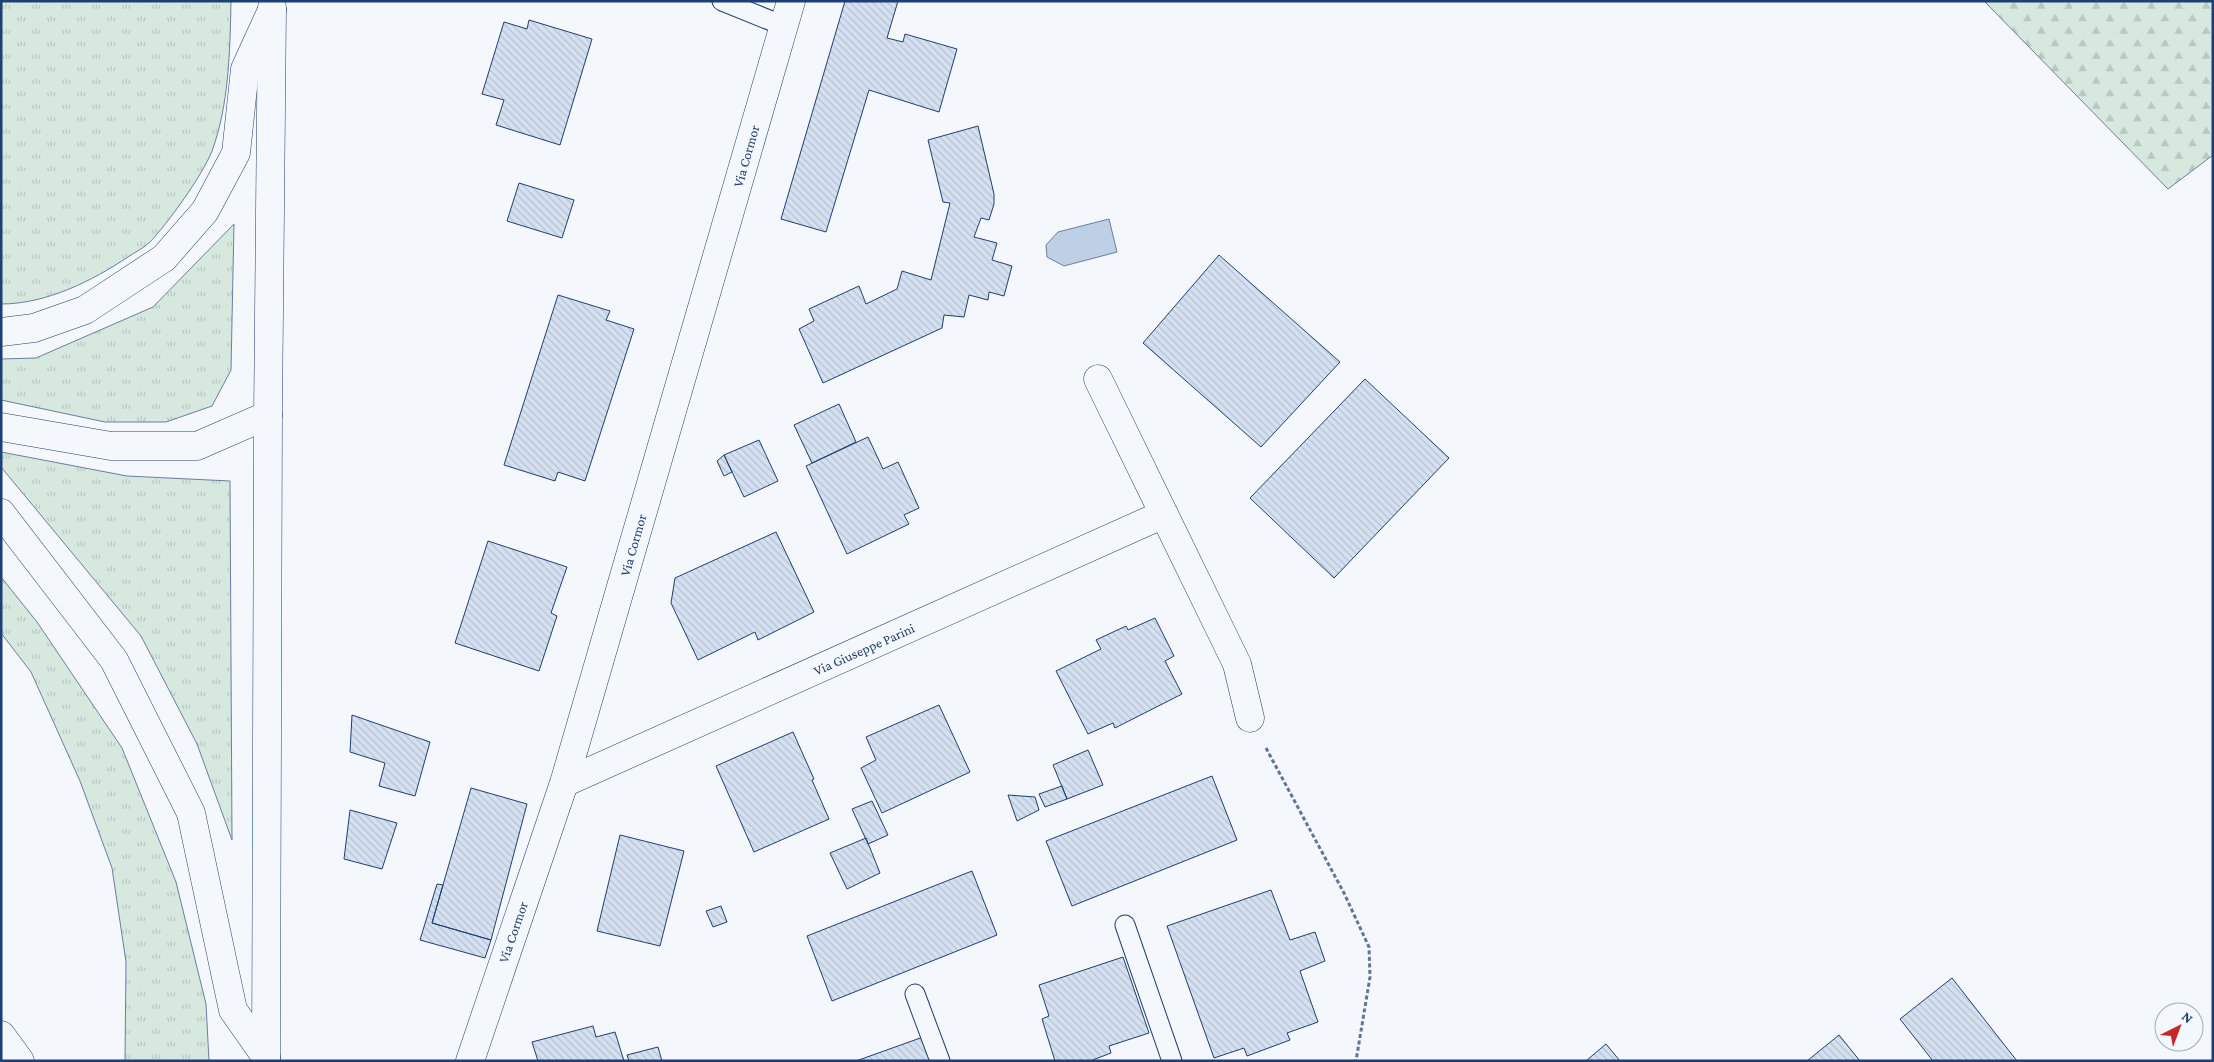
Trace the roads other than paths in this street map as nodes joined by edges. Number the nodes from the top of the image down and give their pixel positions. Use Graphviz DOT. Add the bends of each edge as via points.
graph roads {
  1 [pos="722,1"];
  2 [pos="272,6"];
  3 [pos="787,14"];
  4 [pos="1,332"];
  5 [pos="1098,379"];
  6 [pos="268,415"];
  7 [pos="1,427"];
  8 [pos="1,513"];
  9 [pos="1164,514"];
  10 [pos="1250,718"];
  11 [pos="564,783"];
  12 [pos="1125,924"];
  13 [pos="915,994"];
  14 [pos="1,1035"];
  15 [pos="266,1059"];
  16 [pos="20,1061"];
  17 [pos="470,1061"];
  18 [pos="940,1061"];
  19 [pos="1172,1061"];
  1 -- 3 [label="lane, Via Cormor"];
  2 -- 4 [label="main road" via="245,69 236,153 205,211 164,258 85,310 34,328"];
  2 -- 6 [label="main road"];
  3 -- 11 [label="main road, Via Cormor"];
  5 -- 9 [label="main road"];
  6 -- 7 [label="main road" via="197,446 111,446"];
  6 -- 15 [label="main road"];
  8 -- 15 [label="main road" via="114,660 191,813 233,1010"];
  9 -- 10 [label="main road" via="1237,664"];
  9 -- 11 [label="main road, Via Giuseppe Parini"];
  11 -- 17 [label="main road, Via Cormor"];
  12 -- 19 [label="lane"];
  13 -- 18 [label="lane"];
  14 -- 16 [label="main road"];
}
